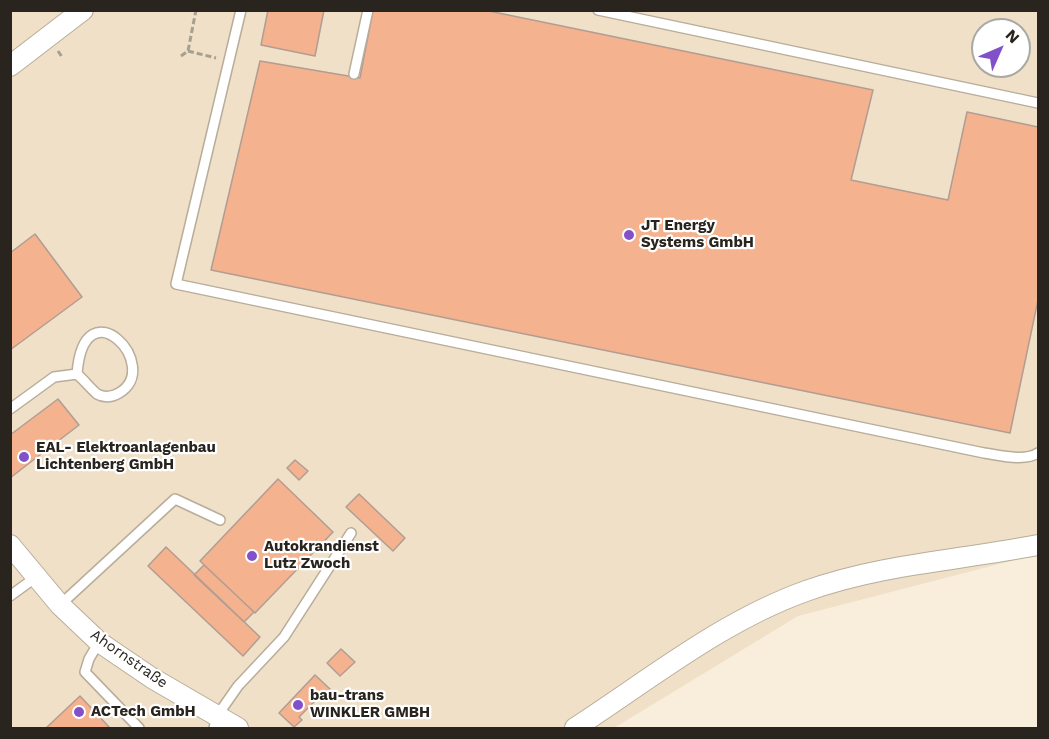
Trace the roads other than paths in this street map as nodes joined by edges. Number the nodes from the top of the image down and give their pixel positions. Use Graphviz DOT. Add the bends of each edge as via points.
graph roads {
  1 [pos="83,10"];
  2 [pos="241,10"];
  3 [pos="368,10"];
  4 [pos="598,10"];
  5 [pos="10,66"];
  6 [pos="354,74"];
  7 [pos="1038,103"];
  8 [pos="77,374"];
  9 [pos="10,409"];
  10 [pos="1038,453"];
  11 [pos="220,520"];
  12 [pos="351,533"];
  13 [pos="1038,544"];
  14 [pos="10,545"];
  15 [pos="36,577"];
  16 [pos="10,596"];
  17 [pos="60,605"];
  18 [pos="99,642"];
  19 [pos="215,722"];
  20 [pos="139,729"];
  21 [pos="238,729"];
  22 [pos="575,729"];
  1 -- 5 [label="street"];
  2 -- 10 [label="lane" via="176,284 984,453"];
  3 -- 6 [label="lane"];
  4 -- 7 [label="lane"];
  8 -- 8 [label="lane" via="98,394 109,398 121,393 131,382 134,369 122,342 109,332 94,333 84,342 78,356"];
  8 -- 9 [label="lane" via="54,376"];
  11 -- 17 [label="lane" via="175,499"];
  12 -- 19 [label="lane" via="284,637 238,686"];
  13 -- 22 [label="street" via="875,572 798,594 727,629"];
  14 -- 15 [label="street, Ahornstraße"];
  15 -- 16 [label="lane"];
  15 -- 17 [label="street, Ahornstraße"];
  17 -- 18 [label="street, Ahornstraße"];
  18 -- 19 [label="street, Ahornstraße"];
  18 -- 20 [label="lane" via="85,672"];
  19 -- 21 [label="street, Ahornstraße"];
}
